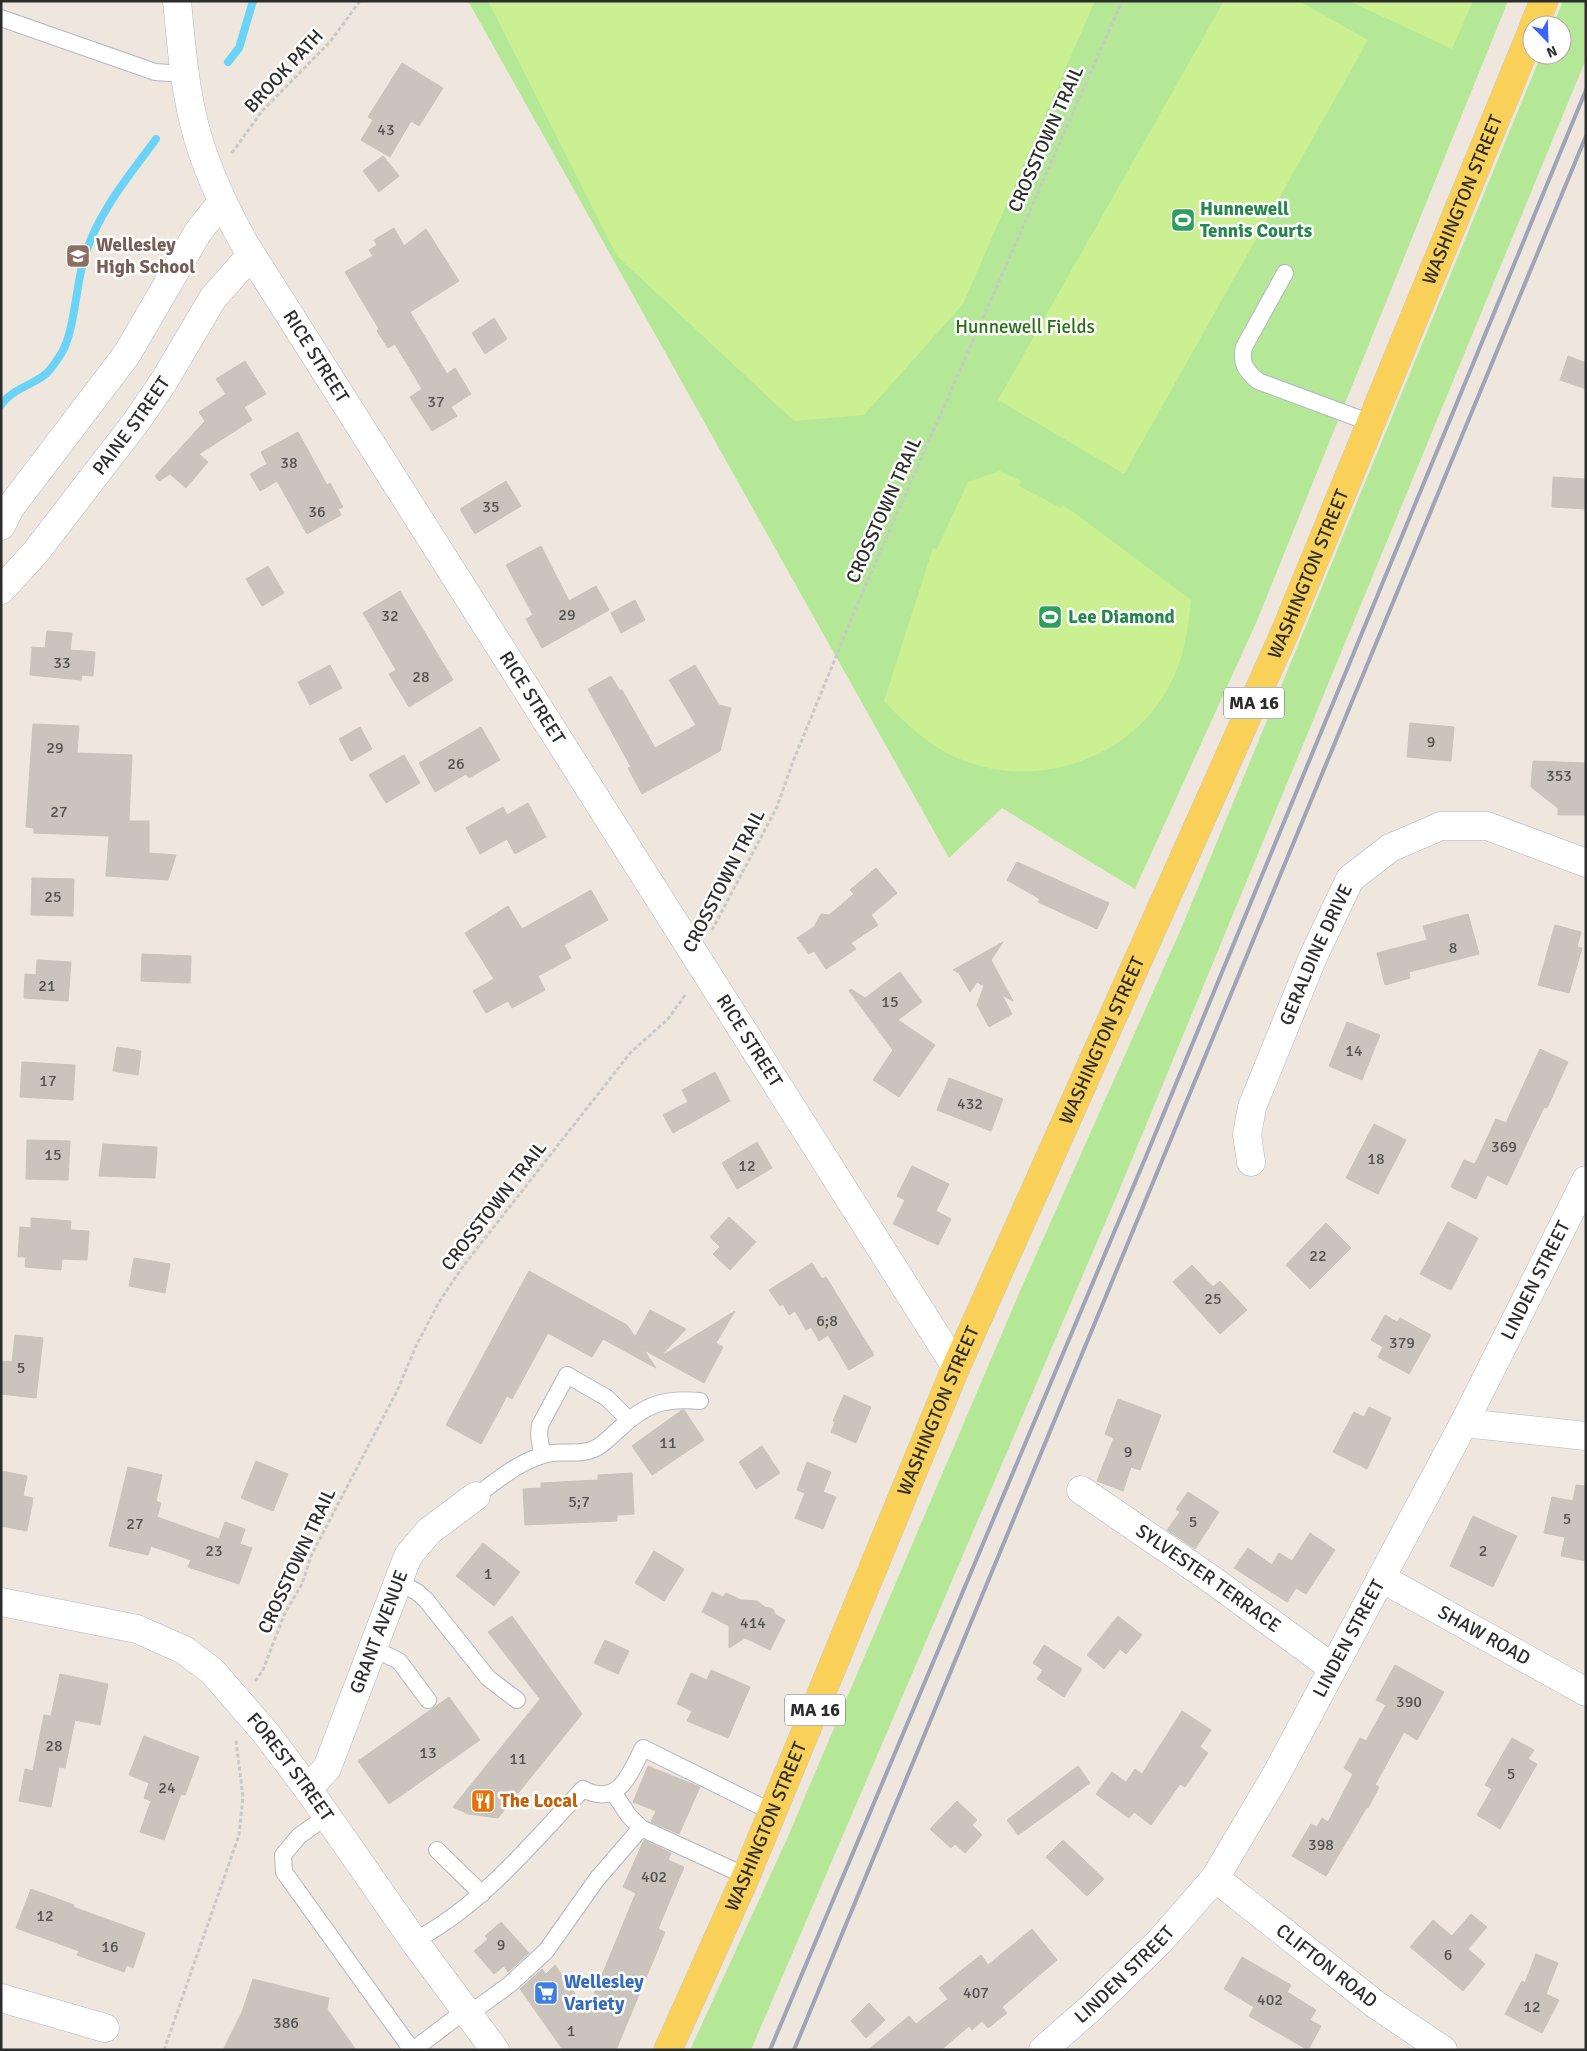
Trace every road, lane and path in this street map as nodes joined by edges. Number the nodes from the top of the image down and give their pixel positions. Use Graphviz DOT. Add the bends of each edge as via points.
graph roads {
  1 [pos="176,1"];
  2 [pos="360,1"];
  3 [pos="1122,1"];
  4 [pos="1544,1"];
  5 [pos="1538,15"];
  6 [pos="1,18"];
  7 [pos="1522,55"];
  8 [pos="184,74"];
  9 [pos="226,157"];
  10 [pos="222,202"];
  11 [pos="251,254"];
  12 [pos="1284,274"];
  13 [pos="1371,424"];
  14 [pos="4,509"];
  15 [pos="1,590"];
  16 [pos="1586,863"];
  17 [pos="698,963"];
  18 [pos="1251,1162"];
  19 [pos="1586,1180"];
  20 [pos="956,1367"];
  21 [pos="700,1401"];
  22 [pos="629,1420"];
  23 [pos="1464,1423"];
  24 [pos="1586,1436"];
  25 [pos="542,1455"];
  26 [pos="1081,1490"];
  27 [pos="476,1496"];
  28 [pos="1381,1578"];
  29 [pos="397,1581"];
  30 [pos="1,1602"];
  31 [pos="372,1648"];
  32 [pos="1333,1668"];
  33 [pos="1586,1692"];
  34 [pos="428,1700"];
  35 [pos="517,1700"];
  36 [pos="246,1709"];
  37 [pos="308,1789"];
  38 [pos="613,1792"];
  39 [pos="772,1812"];
  40 [pos="328,1816"];
  41 [pos="641,1828"];
  42 [pos="437,1850"];
  43 [pos="746,1876"];
  44 [pos="1214,1878"];
  45 [pos="482,1894"];
  46 [pos="414,1941"];
  47 [pos="1,1998"];
  48 [pos="468,2012"];
  49 [pos="105,2028"];
  50 [pos="164,2050"];
  51 [pos="412,2050"];
  52 [pos="495,2050"];
  53 [pos="668,2050"];
  54 [pos="1043,2050"];
  55 [pos="1443,2050"];
  1 -- 8 [label="street, RICE STREET"];
  2 -- 9 [label="path, BROOK PATH" via="330,42 277,93"];
  3 -- 17 [label="path, CROSSTOWN TRAIL" via="860,598 777,807 706,941"];
  4 -- 5 [label="main road"];
  6 -- 8 [label="lane" via="155,72"];
  7 -- 13 [label="main road, WASHINGTON STREET / MA 16"];
  8 -- 10 [label="street, RICE STREET" via="196,130"];
  10 -- 11 [label="street, RICE STREET"];
  10 -- 14 [label="street" via="198,232 127,354"];
  11 -- 15 [label="street, PAINE STREET" via="216,294 136,422 35,553"];
  11 -- 17 [label="street, RICE STREET"];
  12 -- 13 [label="lane" via="1244,347 1242,355 1246,369 1258,381"];
  13 -- 20 [label="main road, WASHINGTON STREET / MA 16" via="1285,632"];
  16 -- 18 [label="street, GERALDINE DRIVE" via="1487,826 1442,826 1390,848 1350,879 1313,957 1252,1107 1247,1135"];
  17 -- 20 [label="street, RICE STREET"];
  17 -- 36 [label="path, CROSSTOWN TRAIL" via="690,988 677,1009 631,1052 464,1265 439,1302 397,1391 311,1556 302,1584 285,1613 262,1672 254,1682"];
  19 -- 23 [label="street, LINDEN STREET"];
  20 -- 39 [label="main road, WASHINGTON STREET / MA 16"];
  21 -- 22 [label="lane" via="662,1402 644,1408"];
  22 -- 25 [label="lane" via="592,1450"];
  22 -- 25 [label="lane" via="607,1398 567,1375 540,1425"];
  23 -- 24 [label="street"];
  23 -- 28 [label="street, LINDEN STREET"];
  25 -- 27 [label="lane" via="519,1464"];
  26 -- 32 [label="street, SYLVESTER TERRACE"];
  27 -- 29 [label="street, GRANT AVENUE" via="418,1542"];
  28 -- 32 [label="street, LINDEN STREET"];
  28 -- 33 [label="street, SHAW ROAD"];
  29 -- 31 [label="street, GRANT AVENUE"];
  29 -- 35 [label="lane" via="426,1600 488,1678"];
  30 -- 36 [label="street, FOREST STREET" via="153,1634 198,1660"];
  31 -- 34 [label="lane" via="399,1661"];
  31 -- 37 [label="street, GRANT AVENUE" via="327,1768"];
  32 -- 44 [label="street, LINDEN STREET" via="1276,1775"];
  36 -- 37 [label="street, FOREST STREET"];
  36 -- 50 [label="path, CROSSTOWN TRAIL" via="236,1747 243,1797 239,1835"];
  37 -- 40 [label="street, FOREST STREET"];
  38 -- 39 [label="lane" via="626,1780 643,1748"];
  38 -- 41 [label="lane"];
  38 -- 45 [label="lane" via="599,1795 584,1789"];
  39 -- 43 [label="main road, WASHINGTON STREET / MA 16"];
  40 -- 46 [label="street, FOREST STREET"];
  40 -- 51 [label="lane" via="290,1844 282,1855 284,1872"];
  41 -- 43 [label="lane"];
  41 -- 48 [label="lane" via="597,1879 546,1951 509,1986"];
  42 -- 45 [label="lane"];
  43 -- 53 [label="main road, WASHINGTON STREET / MA 16"];
  44 -- 54 [label="street, LINDEN STREET" via="1160,1941 1094,2006"];
  44 -- 55 [label="street, CLIFTON ROAD" via="1376,2004"];
  45 -- 46 [label="lane" via="435,1930"];
  46 -- 48 [label="street, FOREST STREET"];
  47 -- 49 [label="street"];
  48 -- 51 [label="lane"];
  48 -- 52 [label="street, FOREST STREET"];
}
